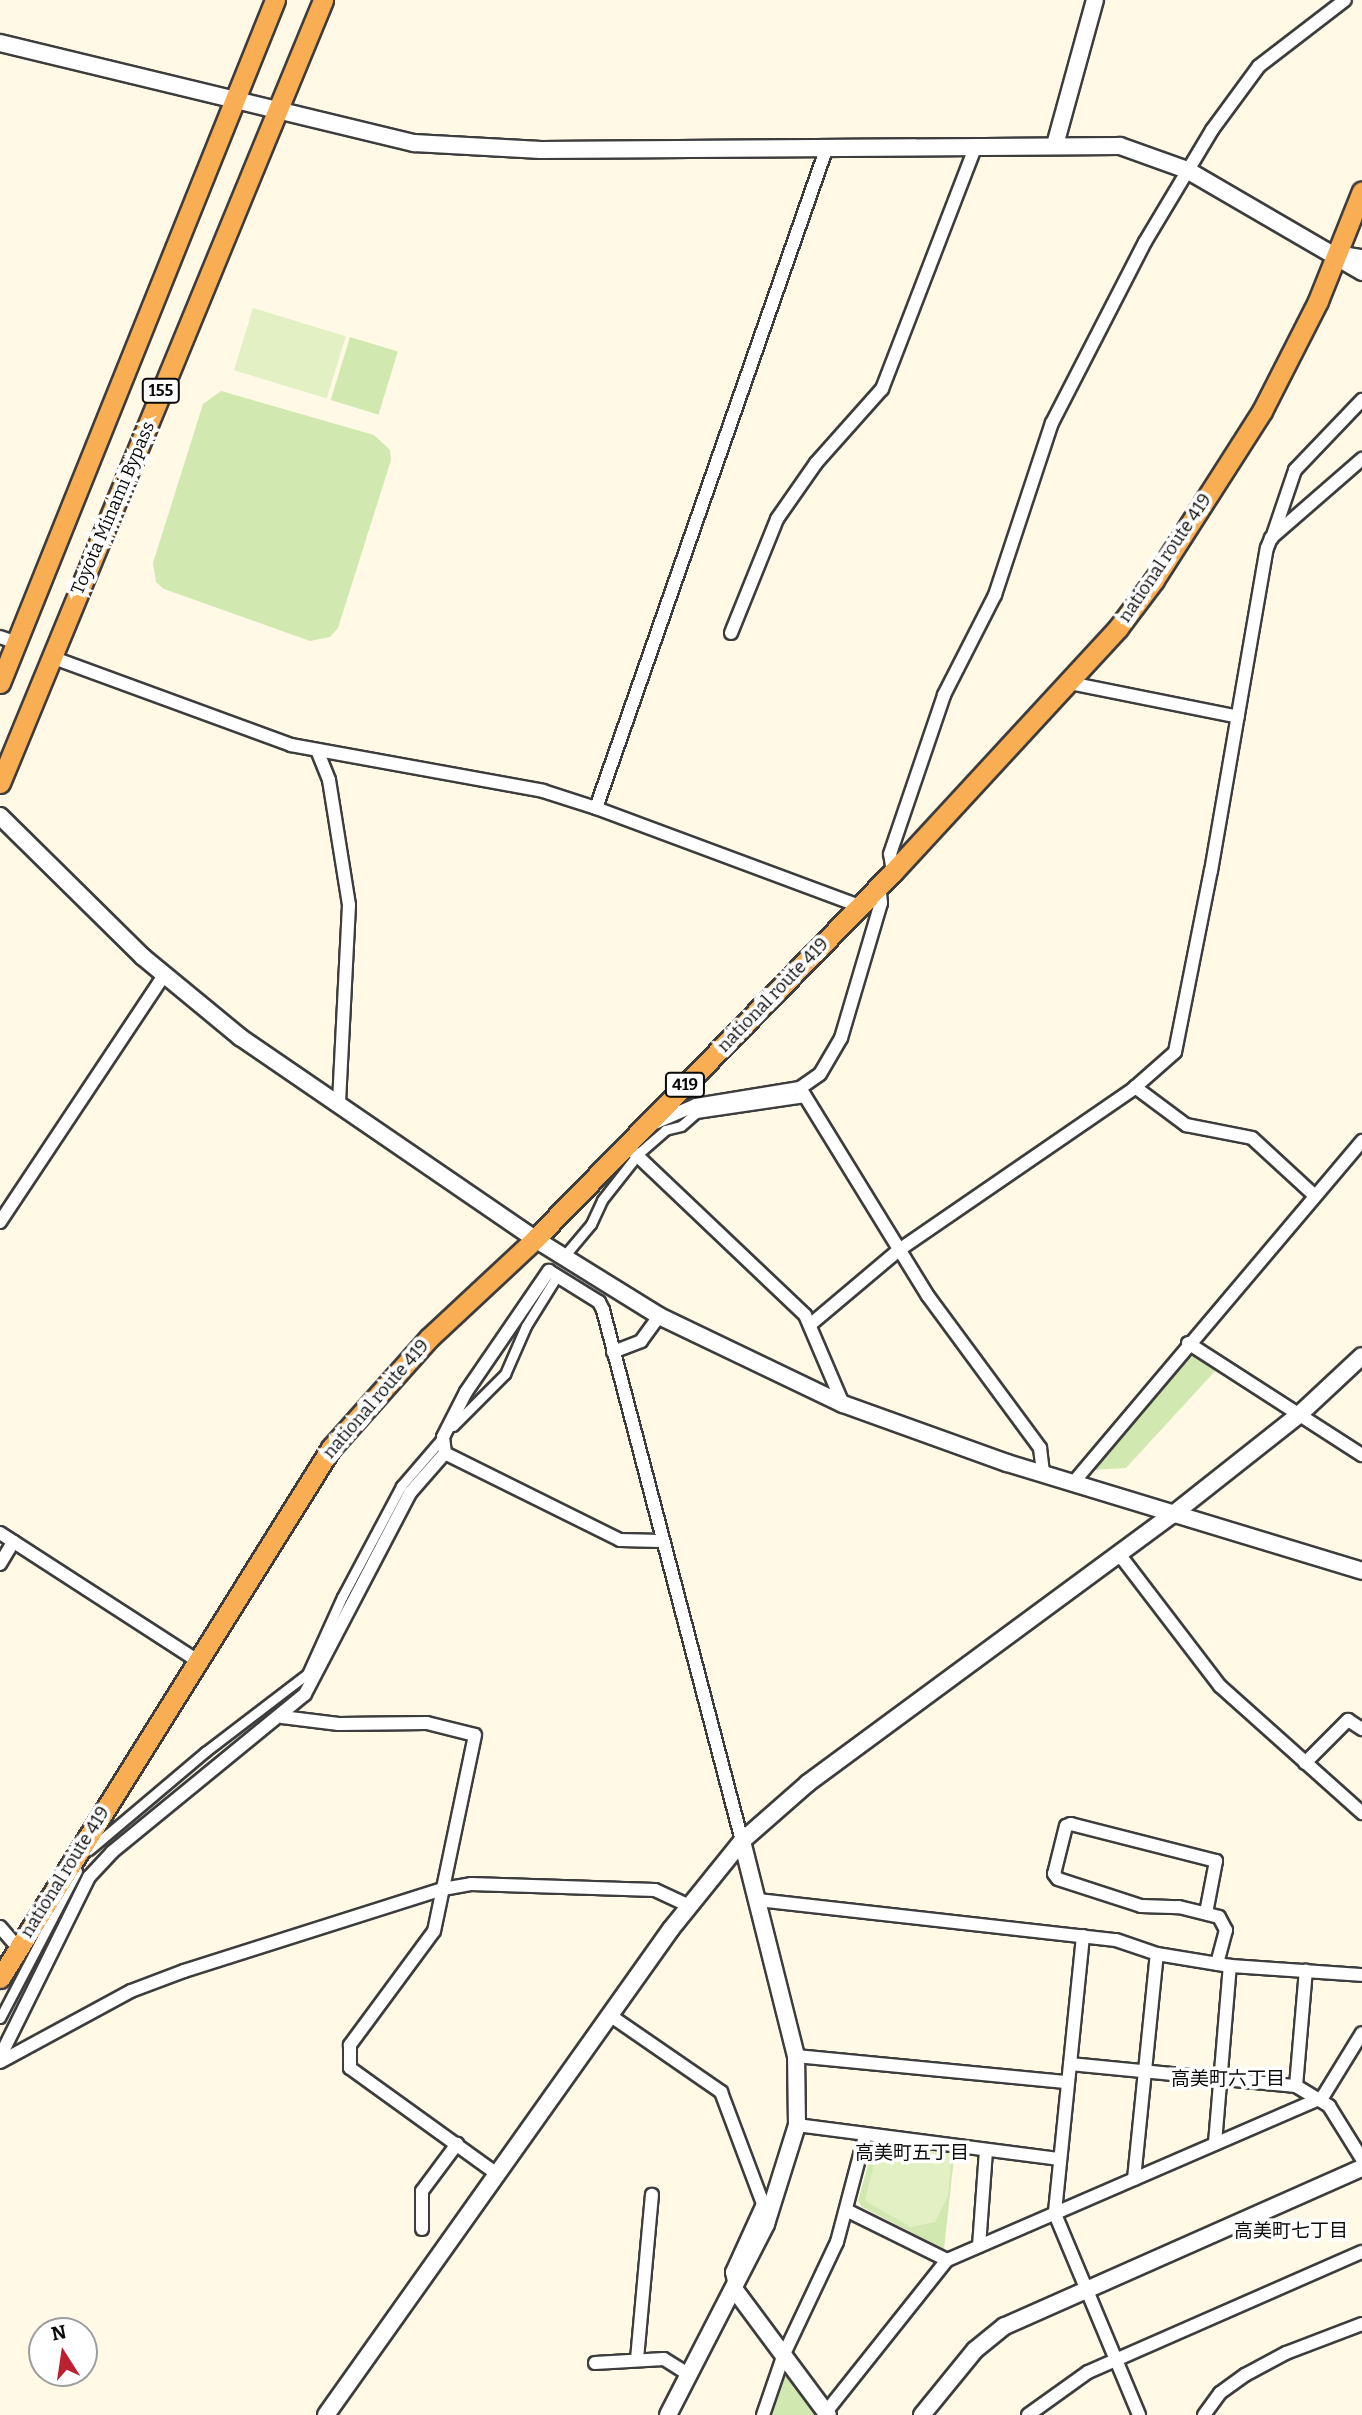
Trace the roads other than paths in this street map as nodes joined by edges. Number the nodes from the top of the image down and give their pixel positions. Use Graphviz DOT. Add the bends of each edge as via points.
graph roads {
  1 [pos="275,0"];
  2 [pos="323,0"];
  3 [pos="1095,0"];
  4 [pos="1345,0"];
  5 [pos="0,43"];
  6 [pos="235,103"];
  7 [pos="275,113"];
  8 [pos="976,145"];
  9 [pos="1055,145"];
  10 [pos="827,147"];
  11 [pos="1187,170"];
  12 [pos="1362,191"];
  13 [pos="1336,254"];
  14 [pos="1362,258"];
  15 [pos="1362,272"];
  16 [pos="1362,400"];
  17 [pos="1362,459"];
  18 [pos="1271,538"];
  19 [pos="731,634"];
  20 [pos="8,640"];
  21 [pos="51,657"];
  22 [pos="0,683"];
  23 [pos="1070,683"];
  24 [pos="1238,717"];
  25 [pos="317,750"];
  26 [pos="0,783"];
  27 [pos="596,808"];
  28 [pos="0,816"];
  29 [pos="886,878"];
  30 [pos="860,906"];
  31 [pos="164,975"];
  32 [pos="1135,1087"];
  33 [pos="802,1092"];
  34 [pos="339,1105"];
  35 [pos="645,1126"];
  36 [pos="1362,1141"];
  37 [pos="633,1149"];
  38 [pos="1314,1195"];
  39 [pos="0,1222"];
  40 [pos="535,1239"];
  41 [pos="899,1251"];
  42 [pos="565,1255"];
  43 [pos="557,1276"];
  44 [pos="659,1316"];
  45 [pos="811,1324"];
  46 [pos="1188,1342"];
  47 [pos="613,1352"];
  48 [pos="1362,1356"];
  49 [pos="843,1404"];
  50 [pos="1301,1413"];
  51 [pos="443,1437"];
  52 [pos="445,1453"];
  53 [pos="1362,1455"];
  54 [pos="1043,1473"];
  55 [pos="1073,1483"];
  56 [pos="1172,1515"];
  57 [pos="0,1533"];
  58 [pos="661,1541"];
  59 [pos="13,1542"];
  60 [pos="1119,1554"];
  61 [pos="0,1564"];
  62 [pos="1362,1571"];
  63 [pos="196,1660"];
  64 [pos="282,1717"];
  65 [pos="1362,1730"];
  66 [pos="1305,1763"];
  67 [pos="1362,1813"];
  68 [pos="742,1841"];
  69 [pos="443,1889"];
  70 [pos="758,1900"];
  71 [pos="689,1906"];
  72 [pos="1206,1913"];
  73 [pos="0,1927"];
  74 [pos="1083,1936"];
  75 [pos="18,1948"];
  76 [pos="1157,1954"];
  77 [pos="1223,1965"];
  78 [pos="1306,1970"];
  79 [pos="1362,1975"];
  80 [pos="0,1978"];
  81 [pos="611,2016"];
  82 [pos="0,2018"];
  83 [pos="1362,2033"];
  84 [pos="796,2056"];
  85 [pos="0,2060"];
  86 [pos="1070,2064"];
  87 [pos="1143,2072"];
  88 [pos="1219,2079"];
  89 [pos="1068,2082"];
  90 [pos="1296,2086"];
  91 [pos="1322,2098"];
  92 [pos="797,2125"];
  93 [pos="865,2136"];
  94 [pos="1215,2143"];
  95 [pos="457,2144"];
  96 [pos="986,2150"];
  97 [pos="1060,2159"];
  98 [pos="1362,2159"];
  99 [pos="1362,2168"];
  100 [pos="497,2174"];
  101 [pos="1134,2179"];
  102 [pos="652,2195"];
  103 [pos="846,2210"];
  104 [pos="1055,2214"];
  105 [pos="422,2229"];
  106 [pos="979,2246"];
  107 [pos="1362,2252"];
  108 [pos="947,2260"];
  109 [pos="1085,2287"];
  110 [pos="735,2290"];
  111 [pos="1362,2323"];
  112 [pos="784,2354"];
  113 [pos="1116,2358"];
  114 [pos="637,2359"];
  115 [pos="595,2363"];
  116 [pos="688,2374"];
  117 [pos="827,2413"];
  118 [pos="326,2415"];
  119 [pos="668,2415"];
  120 [pos="763,2415"];
  121 [pos="922,2415"];
  122 [pos="1028,2415"];
  123 [pos="1139,2415"];
  124 [pos="1204,2415"];
  1 -- 6 [label="highway, 155"];
  2 -- 7 [label="highway, Toyota Minami Bypass / 155"];
  3 -- 9 [label="street"];
  4 -- 11 [label="street" via="1259,66"];
  5 -- 6 [label="street"];
  6 -- 7 [label="street"];
  6 -- 20 [label="highway, 155"];
  7 -- 10 [label="street" via="378,137 452,146 541,150"];
  7 -- 21 [label="highway, Toyota Minami Bypass / 155"];
  8 -- 9 [label="street"];
  8 -- 10 [label="street"];
  8 -- 19 [label="street" via="882,389 816,463 777,519"];
  9 -- 11 [label="street" via="1121,146"];
  10 -- 27 [label="street"];
  11 -- 13 [label="street"];
  11 -- 29 [label="street" via="1052,423 995,595 944,695"];
  12 -- 13 [label="highway, national route 419 / 419"];
  13 -- 14 [label="street"];
  13 -- 15 [label="street"];
  13 -- 23 [label="highway, national route 419 / 419" via="1318,302 1262,411 1154,580"];
  16 -- 18 [label="street" via="1295,470"];
  17 -- 18 [label="street"];
  18 -- 24 [label="street"];
  20 -- 22 [label="highway, 155"];
  21 -- 25 [label="street" via="291,745"];
  21 -- 26 [label="highway, Toyota Minami Bypass / 155"];
  23 -- 24 [label="street"];
  23 -- 29 [label="highway, national route 419 / 419"];
  24 -- 32 [label="street" via="1179,1041 1175,1052"];
  25 -- 27 [label="street" via="543,792"];
  25 -- 34 [label="street" via="329,780 349,905"];
  27 -- 30 [label="street"];
  28 -- 31 [label="street"];
  29 -- 30 [label="highway, national route 419 / 419"];
  29 -- 33 [label="street" via="841,1038 820,1074"];
  30 -- 35 [label="highway, national route 419 / 419"];
  31 -- 34 [label="street" via="240,1037"];
  31 -- 39 [label="street"];
  32 -- 38 [label="street" via="1186,1125 1252,1138"];
  32 -- 41 [label="street"];
  33 -- 35 [label="street" via="695,1105"];
  33 -- 37 [label="street" via="696,1112 681,1126"];
  33 -- 41 [label="street"];
  34 -- 40 [label="street"];
  35 -- 37 [label="highway, national route 419 / 419"];
  36 -- 38 [label="street"];
  37 -- 40 [label="highway, national route 419 / 419"];
  37 -- 42 [label="street"];
  37 -- 45 [label="street"];
  38 -- 46 [label="street"];
  40 -- 42 [label="street"];
  40 -- 63 [label="highway, national route 419 / 419" via="429,1338 331,1448"];
  41 -- 45 [label="street"];
  41 -- 54 [label="street" via="1040,1448"];
  42 -- 44 [label="street"];
  43 -- 47 [label="street" via="599,1302"];
  43 -- 51 [label="street" via="526,1326 505,1374"];
  43 -- 51 [label="street" via="549,1271 466,1392"];
  44 -- 47 [label="street" via="641,1341"];
  44 -- 49 [label="street"];
  45 -- 49 [label="street"];
  46 -- 50 [label="street"];
  46 -- 55 [label="street"];
  47 -- 58 [label="street"];
  48 -- 50 [label="street"];
  49 -- 54 [label="street"];
  50 -- 53 [label="street"];
  50 -- 56 [label="street"];
  51 -- 52 [label="street"];
  51 -- 82 [label="street" via="401,1486 307,1674 92,1846"];
  52 -- 58 [label="street" via="620,1540"];
  52 -- 64 [label="street" via="410,1493 316,1675"];
  54 -- 55 [label="street"];
  55 -- 56 [label="street"];
  56 -- 60 [label="street"];
  56 -- 62 [label="street"];
  57 -- 59 [label="street"];
  58 -- 68 [label="street"];
  59 -- 61 [label="street"];
  59 -- 63 [label="street"];
  60 -- 66 [label="street" via="1220,1686"];
  60 -- 68 [label="street" via="808,1783"];
  63 -- 75 [label="highway, national route 419 / 419"];
  64 -- 69 [label="street" via="339,1724 427,1723 475,1735"];
  64 -- 85 [label="street" via="102,1861 20,2010"];
  65 -- 66 [label="street" via="1348,1720"];
  66 -- 67 [label="street"];
  68 -- 70 [label="street"];
  68 -- 71 [label="street"];
  69 -- 71 [label="street" via="471,1884 655,1890"];
  69 -- 85 [label="street" via="184,1970 131,1992"];
  69 -- 95 [label="street" via="434,1931 350,2045 350,2068"];
  70 -- 74 [label="street"];
  70 -- 84 [label="street"];
  71 -- 81 [label="street"];
  72 -- 72 [label="street" via="1141,1906 1058,1879 1054,1874 1066,1826 1216,1861"];
  72 -- 77 [label="street" via="1222,1920 1226,1930"];
  73 -- 75 [label="street"];
  74 -- 76 [label="street" via="1137,1944"];
  74 -- 86 [label="street"];
  75 -- 80 [label="highway, national route 419 / 419"];
  76 -- 77 [label="street"];
  76 -- 87 [label="street"];
  77 -- 78 [label="street"];
  77 -- 88 [label="street"];
  78 -- 79 [label="street"];
  78 -- 90 [label="street"];
  81 -- 100 [label="street"];
  81 -- 110 [label="street" via="721,2092 763,2204 732,2272"];
  83 -- 91 [label="street"];
  84 -- 89 [label="street"];
  84 -- 92 [label="street"];
  86 -- 87 [label="street"];
  86 -- 89 [label="street"];
  87 -- 88 [label="street"];
  87 -- 101 [label="street"];
  88 -- 90 [label="street"];
  88 -- 94 [label="street"];
  89 -- 97 [label="street"];
  90 -- 91 [label="street"];
  91 -- 94 [label="street"];
  91 -- 98 [label="street"];
  92 -- 93 [label="street"];
  92 -- 110 [label="street" via="774,2203"];
  93 -- 96 [label="street"];
  93 -- 103 [label="street"];
  94 -- 101 [label="street"];
  95 -- 100 [label="street"];
  95 -- 105 [label="street" via="422,2191"];
  96 -- 97 [label="street"];
  96 -- 106 [label="street"];
  97 -- 104 [label="street"];
  99 -- 109 [label="street"];
  100 -- 118 [label="street"];
  101 -- 104 [label="street"];
  102 -- 114 [label="street"];
  103 -- 108 [label="street"];
  103 -- 112 [label="street" via="837,2242"];
  104 -- 106 [label="street"];
  104 -- 109 [label="street"];
  106 -- 108 [label="street"];
  107 -- 113 [label="street"];
  108 -- 117 [label="street"];
  109 -- 113 [label="street"];
  109 -- 121 [label="street" via="1005,2326 975,2350"];
  110 -- 112 [label="street"];
  110 -- 116 [label="street"];
  111 -- 124 [label="street" via="1245,2375 1220,2393"];
  112 -- 117 [label="street"];
  112 -- 120 [label="street"];
  113 -- 122 [label="street" via="1088,2371"];
  113 -- 123 [label="street"];
  114 -- 115 [label="street"];
  114 -- 116 [label="street" via="664,2359"];
  116 -- 119 [label="street"];
}
